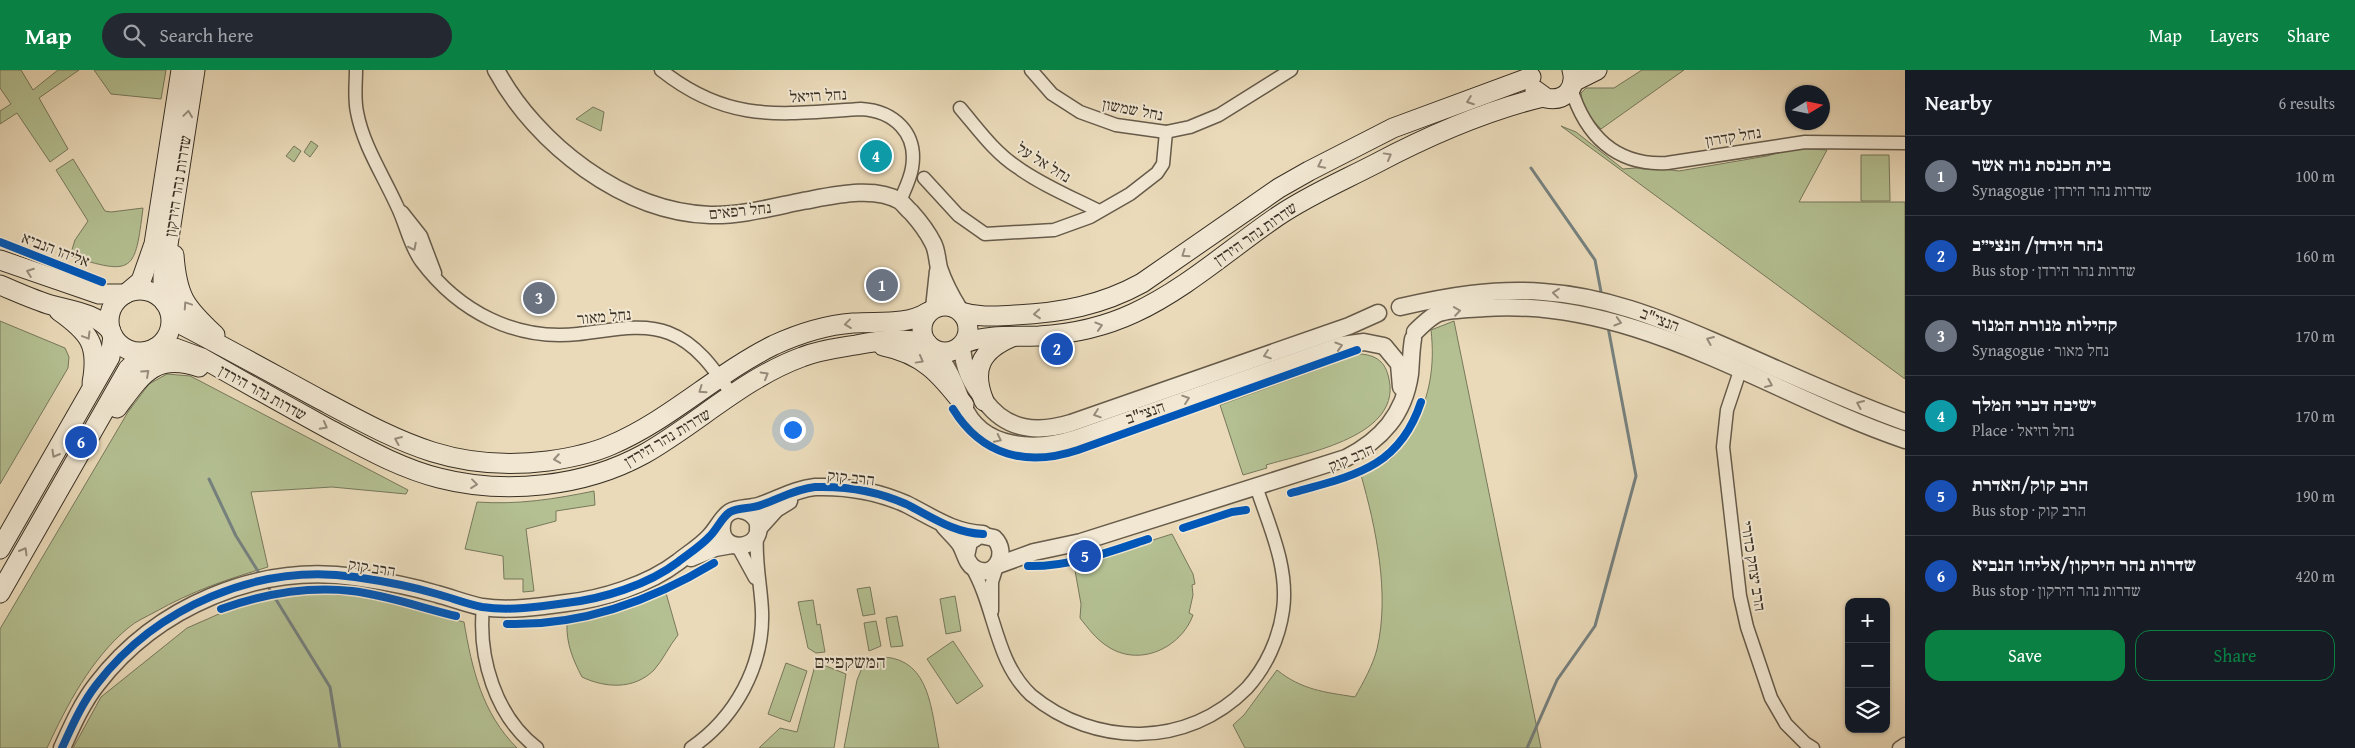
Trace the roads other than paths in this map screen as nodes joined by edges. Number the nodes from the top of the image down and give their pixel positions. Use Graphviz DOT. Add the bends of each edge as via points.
graph roads {
  1 [pos="180,70"];
  2 [pos="195,70"];
  3 [pos="356,70"];
  4 [pos="496,70"];
  5 [pos="662,70"];
  6 [pos="1031,70"];
  7 [pos="1291,70"];
  8 [pos="1514,70"];
  9 [pos="1597,70"];
  10 [pos="1532,73"];
  11 [pos="1572,80"];
  12 [pos="1492,93"];
  13 [pos="1548,98"];
  14 [pos="960,108"];
  15 [pos="1584,119"];
  16 [pos="1166,132"];
  17 [pos="1905,144"];
  18 [pos="924,178"];
  19 [pos="900,202"];
  20 [pos="1099,210"];
  21 [pos="172,221"];
  22 [pos="0,260"];
  23 [pos="939,267"];
  24 [pos="0,285"];
  25 [pos="127,293"];
  26 [pos="50,305"];
  27 [pos="167,306"];
  28 [pos="1400,306"];
  29 [pos="931,310"];
  30 [pos="960,310"];
  31 [pos="1378,313"];
  32 [pos="112,333"];
  33 [pos="1016,336"];
  34 [pos="1414,336"];
  35 [pos="857,344"];
  36 [pos="963,344"];
  37 [pos="929,345"];
  38 [pos="1384,347"];
  39 [pos="151,350"];
  40 [pos="233,352"];
  41 [pos="1740,371"];
  42 [pos="720,378"];
  43 [pos="243,382"];
  44 [pos="88,396"];
  45 [pos="733,396"];
  46 [pos="984,401"];
  47 [pos="964,405"];
  48 [pos="1399,408"];
  49 [pos="1905,422"];
  50 [pos="1905,440"];
  51 [pos="73,467"];
  52 [pos="1256,486"];
  53 [pos="826,487"];
  54 [pos="741,510"];
  55 [pos="723,520"];
  56 [pos="940,523"];
  57 [pos="758,532"];
  58 [pos="990,537"];
  59 [pos="735,546"];
  60 [pos="0,549"];
  61 [pos="1050,549"];
  62 [pos="968,561"];
  63 [pos="677,563"];
  64 [pos="997,565"];
  65 [pos="0,593"];
  66 [pos="760,595"];
  67 [pos="483,607"];
  68 [pos="991,621"];
  69 [pos="1905,744"];
  70 [pos="62,748"];
  71 [pos="537,748"];
  72 [pos="691,748"];
  73 [pos="1813,748"];
  74 [pos="1900,748"];
  1 -- 25 [label="main road, שדרות נהר הירקון" via="154,244 141,281"];
  21 -- 2 [label="main road, שדרות נהר הירקון, one-way"];
  3 -- 42 [label="street, נחל מאור" via="356,111 366,143 399,208 421,236 438,280 472,310 494,323 538,335 566,336 650,328 668,333 694,348"];
  4 -- 19 [label="street, נחל רפאים" via="525,115 555,146 621,190 654,205 711,215 842,194 873,194"];
  5 -- 19 [label="street, נחל רזיאל" via="690,91 736,110 781,113 862,109 890,116 908,137 913,160"];
  6 -- 16 [label="street, נחל שמשון" via="1052,94 1080,112 1116,125"];
  7 -- 16 [label="street, נחל שמשון" via="1219,115 1190,128"];
  8 -- 12 [label="main road" via="1508,80"];
  9 -- 11 [label="main road"];
  10 -- 12 [label="main road, שדרות נהר הירדן"];
  10 -- 13 [label="main road" via="1534,88"];
  11 -- 13 [label="main road, שדרות נהר הירדן" via="1562,97"];
  11 -- 15 [label="street, נחל קדרון"];
  12 -- 30 [label="main road, שדרות נהר הירדן, one-way" via="1392,128 1309,171 1279,188 1142,283 1115,297 1084,307 1038,314 979,317"];
  13 -- 15 [label="street, נחל קדרון" via="1566,105"];
  33 -- 13 [label="main road, שדרות נהר הירדן, one-way" via="1089,329 1136,312 1175,289 1278,216 1327,187 1409,146 1491,112"];
  14 -- 20 [label="street, נחל אל על" via="991,145 1016,166 1049,187"];
  15 -- 17 [label="street, נחל קדרון" via="1603,144 1618,154 1650,163 1805,142"];
  16 -- 20 [label="street" via="1163,164 1157,173 1130,194"];
  18 -- 20 [label="street" via="958,214 985,234 1054,230 1076,224"];
  19 -- 23 [label="street, נחל רפאים" via="925,228 934,244"];
  21 -- 27 [label="main road, שדרות נהר הירקון" via="163,277"];
  40 -- 21 [label="main road, one-way" via="197,318 182,297 176,279"];
  25 -- 22 [label="main road, אליהו הנביא, one-way" via="99,294"];
  23 -- 29 [label="street, נחל רפאים"];
  23 -- 30 [label="street, נחל רפאים" via="949,294"];
  24 -- 26 [label="main road"];
  25 -- 27 [label="main road" via="145,290 158,295"];
  25 -- 32 [label="main road" via="118,299 111,311"];
  26 -- 32 [label="main road" via="92,316"];
  26 -- 44 [label="main road, one-way" via="77,323 90,340 94,351 94,370"];
  27 -- 39 [label="main road" via="170,330 163,342"];
  27 -- 40 [label="main road, שדרות נהר הירדן" via="184,326"];
  28 -- 31 [label="street" via="1387,307"];
  28 -- 34 [label="street" via="1411,314 1415,324"];
  49 -- 28 [label="street, הנצי\"ב, one-way" via="1661,319 1608,302 1543,292 1498,291"];
  29 -- 30 [label="main road" via="945,305"];
  29 -- 37 [label="main road" via="922,329"];
  29 -- 42 [label="main road, שדרות נהר הירדן, one-way" via="912,320 852,323 811,332 774,345"];
  30 -- 36 [label="main road" via="968,324 968,336"];
  31 -- 38 [label="street" via="1372,331"];
  31 -- 46 [label="street, הנצי\"ב, one-way" via="1059,427 1033,430 1009,423"];
  32 -- 39 [label="main road" via="127,348"];
  32 -- 44 [label="main road" via="110,357"];
  33 -- 36 [label="main road, שדרות נהר הירדן" via="992,335"];
  33 -- 46 [label="main road" via="994,346 983,357 978,382"];
  34 -- 38 [label="street" via="1401,348"];
  34 -- 41 [label="street, הנצי\"ב, one-way" via="1439,313 1492,308 1559,310 1641,330"];
  34 -- 48 [label="street, הרב קוק" via="1408,387"];
  35 -- 37 [label="main road, שדרות נהר הירדן" via="897,339"];
  45 -- 35 [label="main road, שדרות נהר הירדן, one-way" via="801,357"];
  35 -- 47 [label="main road, one-way" via="891,348 924,361"];
  36 -- 37 [label="main road" via="946,352"];
  36 -- 46 [label="street, הנצי\"ב" via="970,381"];
  37 -- 47 [label="street, הנצי\"ב" via="949,369"];
  47 -- 38 [label="street, הנצי\"ב, one-way" via="971,419 999,441 1028,447 1043,446 1074,439 1342,345 1364,342"];
  38 -- 48 [label="street, הרב קוק" via="1397,360 1400,369"];
  39 -- 43 [label="main road, שדרות נהר הירדן" via="186,351"];
  39 -- 51 [label="main road" via="128,369"];
  42 -- 40 [label="main road, שדרות נהר הירדן, one-way" via="650,426 610,446 558,459 504,464 454,458 396,440"];
  41 -- 50 [label="street, הנצי\"ב, one-way"];
  41 -- 73 [label="street, הרב יצחק כדורי" via="1729,402 1723,447 1740,596 1747,627 1772,698 1786,724"];
  42 -- 45 [label="street, נחל מאור"];
  43 -- 45 [label="main road, שדרות נהר הירדן, one-way" via="380,456 412,469 439,478 514,487 567,480 620,466 684,430"];
  51 -- 43 [label="main road, one-way" via="142,375 155,365 167,362 190,364"];
  44 -- 60 [label="main road, one-way"];
  48 -- 52 [label="street, הרב קוק" via="1390,424 1366,448 1346,458"];
  65 -- 51 [label="main road, one-way"];
  52 -- 61 [label="street, הרב קוק"];
  52 -- 68 [label="street" via="1281,561 1284,595 1281,624 1266,663 1252,682 1235,703 1197,729 1144,742 1101,737 1067,723 1021,685 1005,659"];
  53 -- 54 [label="street, הרב קוק" via="802,489 761,506"];
  53 -- 56 [label="street, הרב קוק" via="874,492"];
  53 -- 57 [label="street, הרב קוק" via="784,504 769,516"];
  54 -- 55 [label="street" via="731,512"];
  54 -- 57 [label="street" via="755,518"];
  55 -- 59 [label="street" via="724,537"];
  55 -- 63 [label="street, הרב קוק" via="709,537"];
  56 -- 58 [label="street, הרב קוק"];
  56 -- 62 [label="street, הרב קוק" via="956,540"];
  57 -- 59 [label="street" via="749,544"];
  57 -- 66 [label="street"];
  58 -- 61 [label="street, הרב קוק" via="1020,546"];
  58 -- 62 [label="street" via="975,537 969,542"];
  58 -- 64 [label="street" via="1002,552"];
  59 -- 63 [label="street, הרב קוק" via="716,548"];
  59 -- 66 [label="street" via="752,572"];
  61 -- 64 [label="street, הרב קוק"];
  62 -- 64 [label="street" via="984,571"];
  62 -- 68 [label="street"];
  63 -- 67 [label="street, הרב קוק" via="629,586 576,602 519,608"];
  64 -- 68 [label="street" via="992,582"];
  66 -- 72 [label="street" via="762,626 753,669 732,707"];
  67 -- 70 [label="street, הרב קוק" via="390,583 340,576 284,578 214,595 178,612 146,633 119,657 95,686"];
  67 -- 71 [label="street" via="481,628 489,677 513,724"];
  69 -- 74 [label="street"];
}
